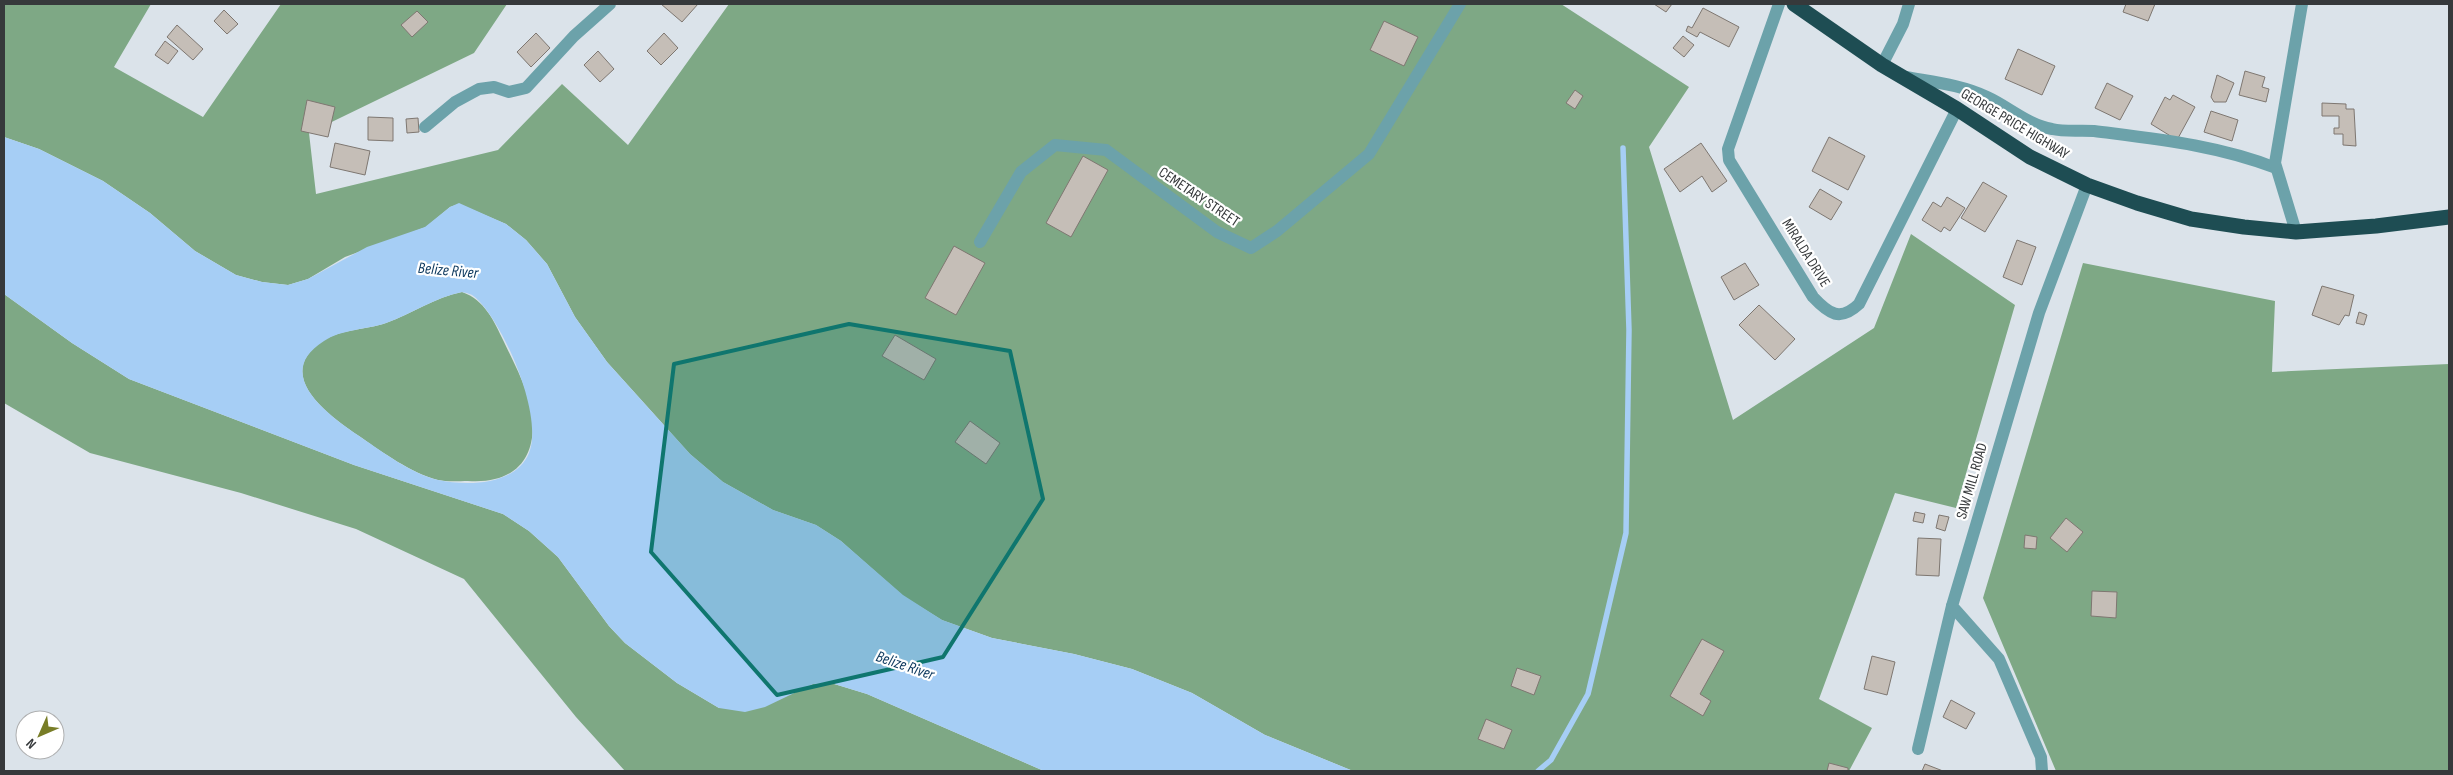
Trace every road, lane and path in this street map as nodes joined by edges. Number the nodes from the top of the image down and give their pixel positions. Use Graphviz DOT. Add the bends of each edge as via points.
graph roads {
  1 [pos="610,4"];
  2 [pos="1460,4"];
  3 [pos="1779,4"];
  4 [pos="1794,4"];
  5 [pos="1909,4"];
  6 [pos="2302,4"];
  7 [pos="1882,65"];
  8 [pos="1898,75"];
  9 [pos="1957,109"];
  10 [pos="425,127"];
  11 [pos="2276,168"];
  12 [pos="2087,185"];
  13 [pos="2449,217"];
  14 [pos="2296,232"];
  15 [pos="980,242"];
  16 [pos="1952,606"];
  17 [pos="1918,749"];
  18 [pos="2042,771"];
  1 -- 10 [label="street" via="574,36 526,88 509,92 494,87 479,89 455,102"];
  2 -- 15 [label="street, CEMETARY STREET" via="1369,154 1277,231 1251,248 1217,232 1106,150 1055,145 1021,172"];
  3 -- 9 [label="street, MIRALDA DRIVE" via="1728,148 1730,160 1813,297 1825,310 1837,315 1850,312 1859,304"];
  4 -- 7 [label="highway, GEORGE PRICE HIGHWAY"];
  5 -- 7 [label="street"];
  6 -- 11 [label="street"];
  7 -- 8 [label="highway, GEORGE PRICE HIGHWAY"];
  8 -- 9 [label="highway, GEORGE PRICE HIGHWAY"];
  8 -- 11 [label="street" via="1987,96 2024,118 2051,129 2202,146 2245,156"];
  9 -- 12 [label="highway, GEORGE PRICE HIGHWAY" via="2030,157"];
  11 -- 14 [label="street"];
  12 -- 14 [label="highway, GEORGE PRICE HIGHWAY" via="2191,219"];
  12 -- 16 [label="street, SAW MILL ROAD" via="2039,313"];
  13 -- 14 [label="highway, GEORGE PRICE HIGHWAY"];
  16 -- 17 [label="street, SAW MILL ROAD"];
  16 -- 18 [label="street" via="1998,659 2041,757"];
}
